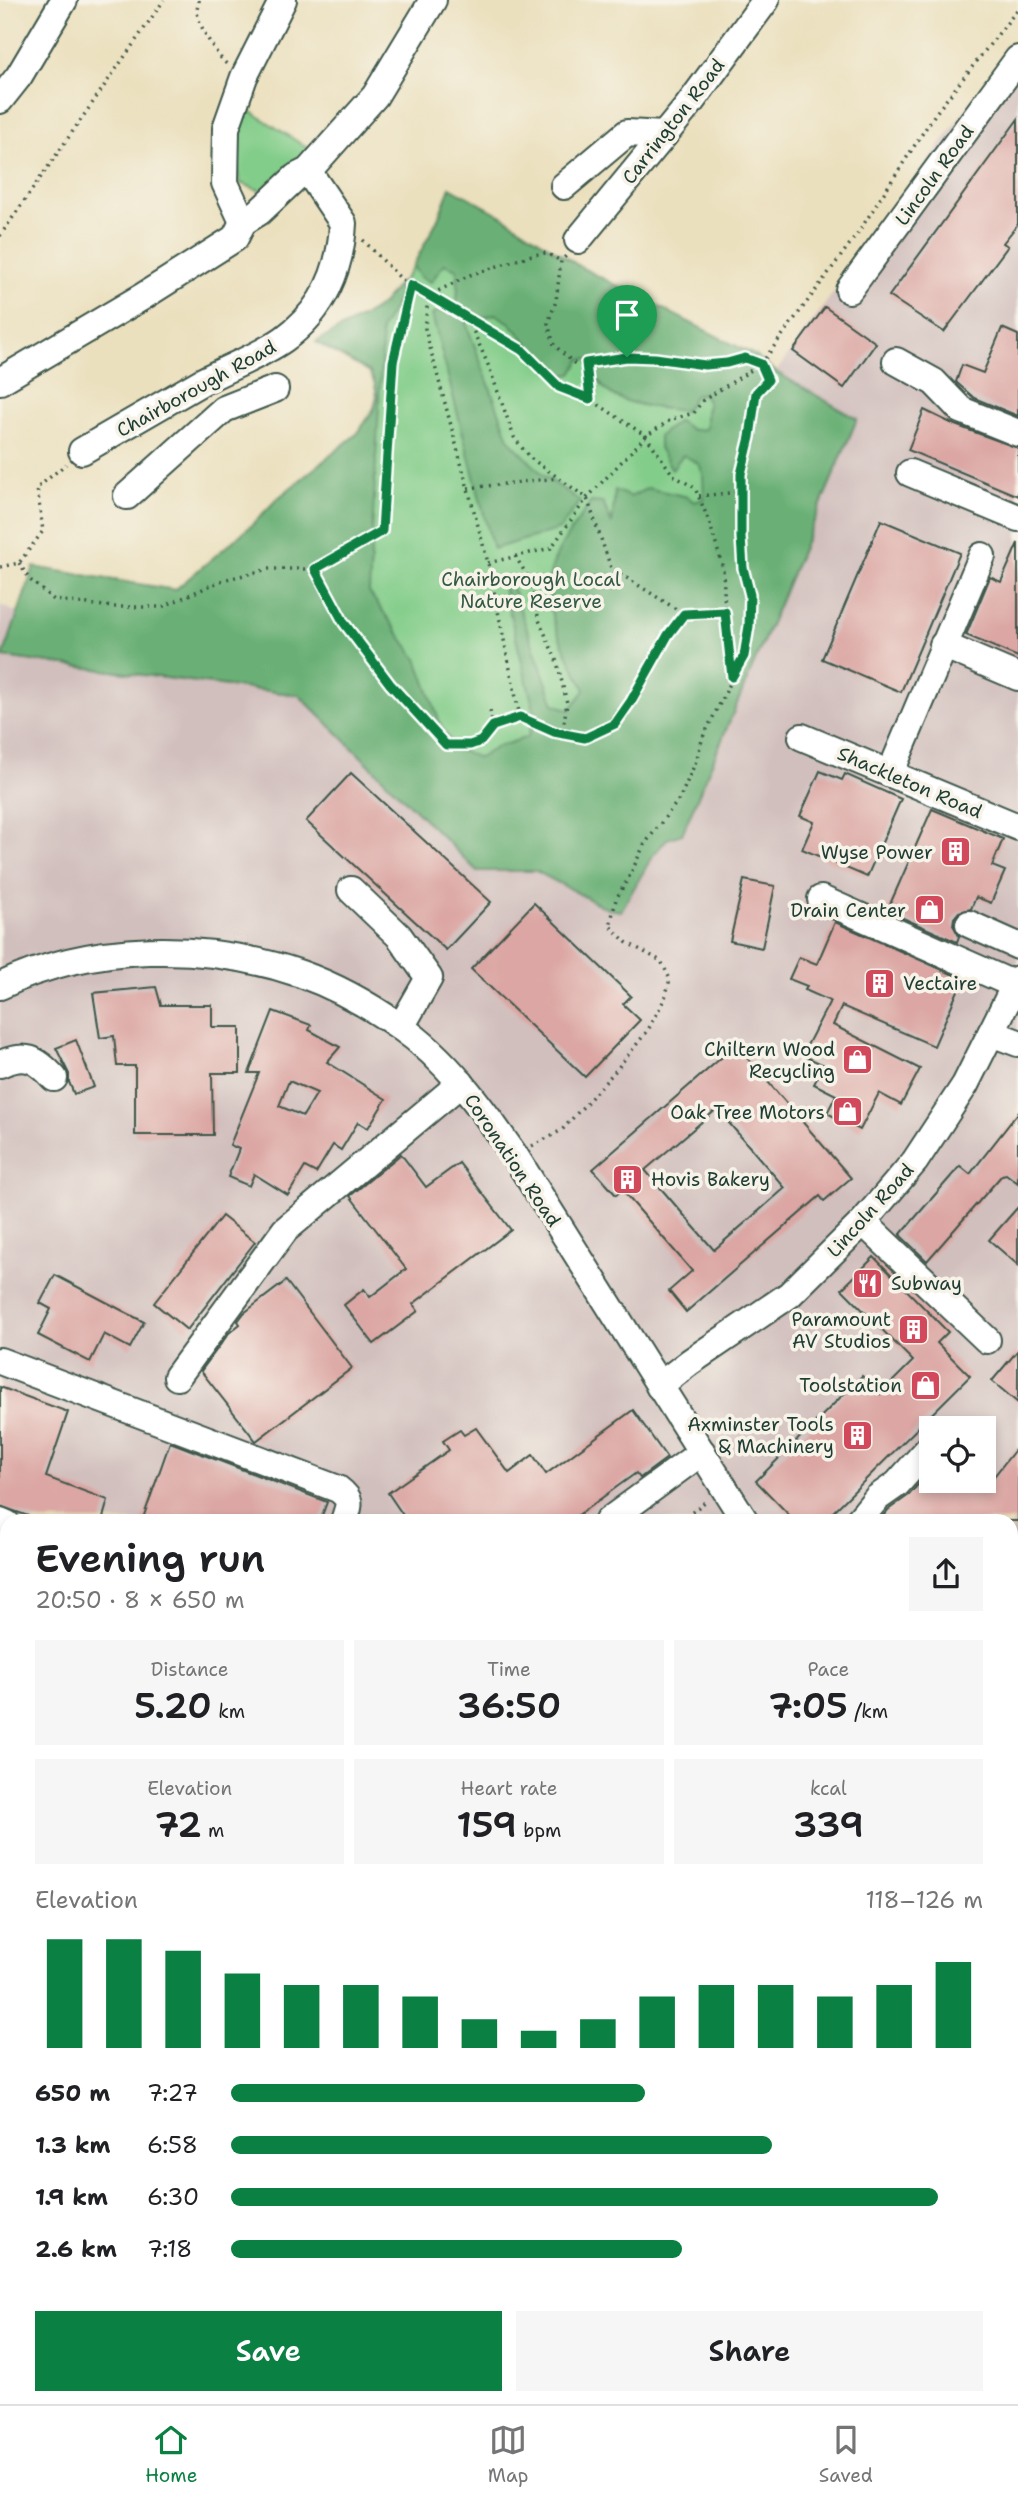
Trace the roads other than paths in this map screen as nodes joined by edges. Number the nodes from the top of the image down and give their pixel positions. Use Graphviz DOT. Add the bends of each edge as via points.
graph roads {
  1 [pos="64,0"];
  2 [pos="283,0"];
  3 [pos="433,0"];
  4 [pos="766,0"];
  5 [pos="1018,59"];
  6 [pos="0,100"];
  7 [pos="664,135"];
  8 [pos="308,171"];
  9 [pos="564,186"];
  10 [pos="243,222"];
  11 [pos="578,240"];
  12 [pos="849,290"];
  13 [pos="896,361"];
  14 [pos="0,381"];
  15 [pos="205,381"];
  16 [pos="275,389"];
  17 [pos="225,409"];
  18 [pos="1018,433"];
  19 [pos="82,451"];
  20 [pos="910,473"];
  21 [pos="127,496"];
  22 [pos="1018,518"];
  23 [pos="982,556"];
  24 [pos="943,645"];
  25 [pos="1018,677"];
  26 [pos="803,737"];
  27 [pos="890,774"];
  28 [pos="1018,827"];
  29 [pos="351,890"];
  30 [pos="821,899"];
  31 [pos="969,924"];
  32 [pos="1018,946"];
  33 [pos="1016,982"];
  34 [pos="0,986"];
  35 [pos="401,1027"];
  36 [pos="991,1033"];
  37 [pos="1018,1044"];
  38 [pos="0,1064"];
  39 [pos="54,1079"];
  40 [pos="461,1083"];
  41 [pos="863,1223"];
  42 [pos="987,1340"];
  43 [pos="0,1361"];
  44 [pos="177,1377"];
  45 [pos="659,1386"];
  46 [pos="702,1452"];
  47 [pos="919,1459"];
  48 [pos="346,1514"];
  49 [pos="618,1514"];
  50 [pos="741,1514"];
  51 [pos="864,1514"];
  1 -- 6 [label="street"];
  2 -- 10 [label="street" via="244,77 226,128 225,183"];
  3 -- 8 [label="street" via="375,96"];
  4 -- 7 [label="street, Carrington Road"];
  5 -- 12 [label="street, Lincoln Road"];
  7 -- 9 [label="street" via="627,133"];
  7 -- 11 [label="street, Carrington Road"];
  8 -- 10 [label="street"];
  8 -- 15 [label="street, Chairborough Road" via="343,223 328,290 285,338"];
  10 -- 14 [label="street" via="235,238"];
  13 -- 18 [label="street" via="934,382 961,410"];
  15 -- 17 [label="street"];
  15 -- 19 [label="street, Chairborough Road"];
  16 -- 17 [label="street"];
  17 -- 21 [label="street"];
  20 -- 22 [label="street"];
  23 -- 24 [label="street"];
  24 -- 25 [label="street"];
  24 -- 27 [label="street"];
  26 -- 27 [label="street, Shackleton Road"];
  27 -- 28 [label="street, Shackleton Road"];
  29 -- 35 [label="street" via="399,936 429,978"];
  30 -- 33 [label="street"];
  31 -- 32 [label="street"];
  33 -- 36 [label="street, Lincoln Road"];
  34 -- 35 [label="street, Coronation Road" via="72,961 131,952 191,951 301,974 352,997"];
  35 -- 40 [label="street, Coronation Road"];
  36 -- 37 [label="street"];
  36 -- 41 [label="street, Lincoln Road" via="965,1085 915,1161"];
  38 -- 39 [label="street" via="30,1058"];
  40 -- 44 [label="street" via="285,1230"];
  40 -- 45 [label="street, Coronation Road" via="515,1156 617,1341 636,1368"];
  41 -- 42 [label="street"];
  41 -- 45 [label="street, Lincoln Road" via="789,1295"];
  43 -- 48 [label="street" via="338,1489 347,1495"];
  45 -- 46 [label="street, Coronation Road"];
  46 -- 49 [label="street"];
  46 -- 50 [label="street, Coronation Road"];
  47 -- 51 [label="street"];
}
